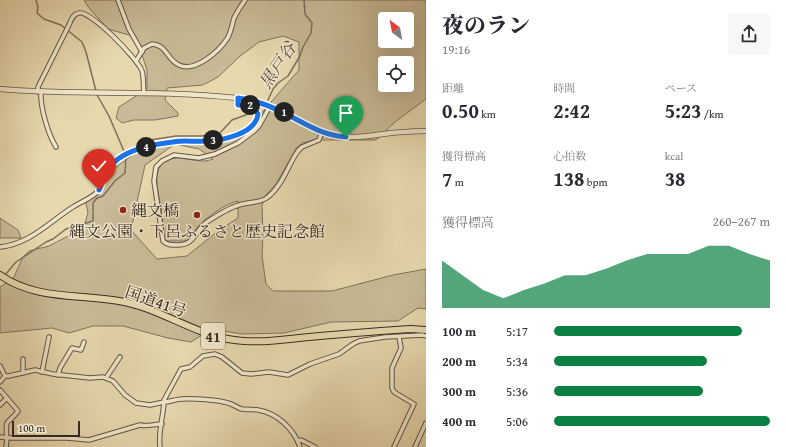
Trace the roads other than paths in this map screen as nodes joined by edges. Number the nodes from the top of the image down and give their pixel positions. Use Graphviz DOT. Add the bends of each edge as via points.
graph roads {
  1 [pos="118,0"];
  2 [pos="245,0"];
  3 [pos="142,52"];
  4 [pos="136,61"];
  5 [pos="0,89"];
  6 [pos="40,92"];
  7 [pos="144,93"];
  8 [pos="238,98"];
  9 [pos="270,106"];
  10 [pos="426,131"];
  11 [pos="322,132"];
  12 [pos="56,147"];
  13 [pos="0,247"];
  14 [pos="0,275"];
  15 [pos="426,330"];
  16 [pos="399,336"];
  17 [pos="426,336"];
  18 [pos="49,337"];
  19 [pos="84,342"];
  20 [pos="120,357"];
  21 [pos="23,359"];
  22 [pos="0,366"];
  23 [pos="42,372"];
  24 [pos="23,373"];
  25 [pos="58,375"];
  26 [pos="5,376"];
  27 [pos="106,378"];
  28 [pos="0,382"];
  29 [pos="0,390"];
  30 [pos="7,398"];
  31 [pos="164,402"];
  32 [pos="0,405"];
  33 [pos="426,423"];
  34 [pos="162,424"];
  35 [pos="0,437"];
  36 [pos="8,438"];
  37 [pos="298,441"];
  38 [pos="6,447"];
  39 [pos="160,447"];
  40 [pos="300,447"];
  41 [pos="315,447"];
  42 [pos="394,447"];
  43 [pos="415,447"];
  1 -- 3 [label="street" via="129,29"];
  2 -- 3 [label="street" via="234,18 227,39 203,62 187,67 181,66 157,44 147,45"];
  3 -- 4 [label="street"];
  4 -- 6 [label="street" via="109,33 86,14 79,13 74,15 38,87"];
  4 -- 7 [label="street" via="143,71"];
  5 -- 6 [label="street"];
  6 -- 7 [label="street"];
  6 -- 12 [label="street" via="42,108"];
  7 -- 8 [label="street"];
  8 -- 9 [label="street"];
  8 -- 13 [label="street" via="238,105 253,106 258,114 256,122 249,129 233,136 206,142 175,141 124,155 112,164 99,190 93,196 72,207 24,240"];
  9 -- 11 [label="street"];
  9 -- 11 [label="street" via="259,126 238,143 215,154 199,158 174,155 156,167 154,181 163,241 169,244 187,244 201,227 220,214 239,205 267,198 280,182 298,150 319,140"];
  10 -- 11 [label="street" via="356,137"];
  14 -- 15 [label="highway, 国道41号 / 41" via="31,291 121,302 208,334 240,341"];
  16 -- 17 [label="street"];
  16 -- 31 [label="street" via="359,341 339,354 314,362 288,375 269,372 242,373 218,355 207,355 190,367 181,369"];
  16 -- 42 [label="street" via="400,348 392,368 392,388 394,392 414,404"];
  18 -- 23 [label="street"];
  19 -- 25 [label="street" via="82,350 72,348"];
  20 -- 27 [label="street"];
  21 -- 24 [label="street"];
  22 -- 26 [label="street"];
  23 -- 24 [label="street" via="35,370"];
  23 -- 25 [label="street"];
  24 -- 26 [label="street"];
  25 -- 27 [label="street"];
  26 -- 28 [label="street"];
  27 -- 31 [label="street" via="113,381 136,403 150,405"];
  29 -- 30 [label="street"];
  30 -- 32 [label="street"];
  30 -- 36 [label="street" via="18,412 7,424"];
  31 -- 34 [label="street"];
  31 -- 37 [label="street" via="181,399 222,401 242,409 257,409 283,422"];
  33 -- 43 [label="street"];
  34 -- 36 [label="street" via="140,426 90,440 56,437"];
  34 -- 39 [label="street" via="159,434"];
  35 -- 36 [label="street"];
  36 -- 38 [label="street"];
  37 -- 40 [label="street"];
  37 -- 41 [label="street"];
}
